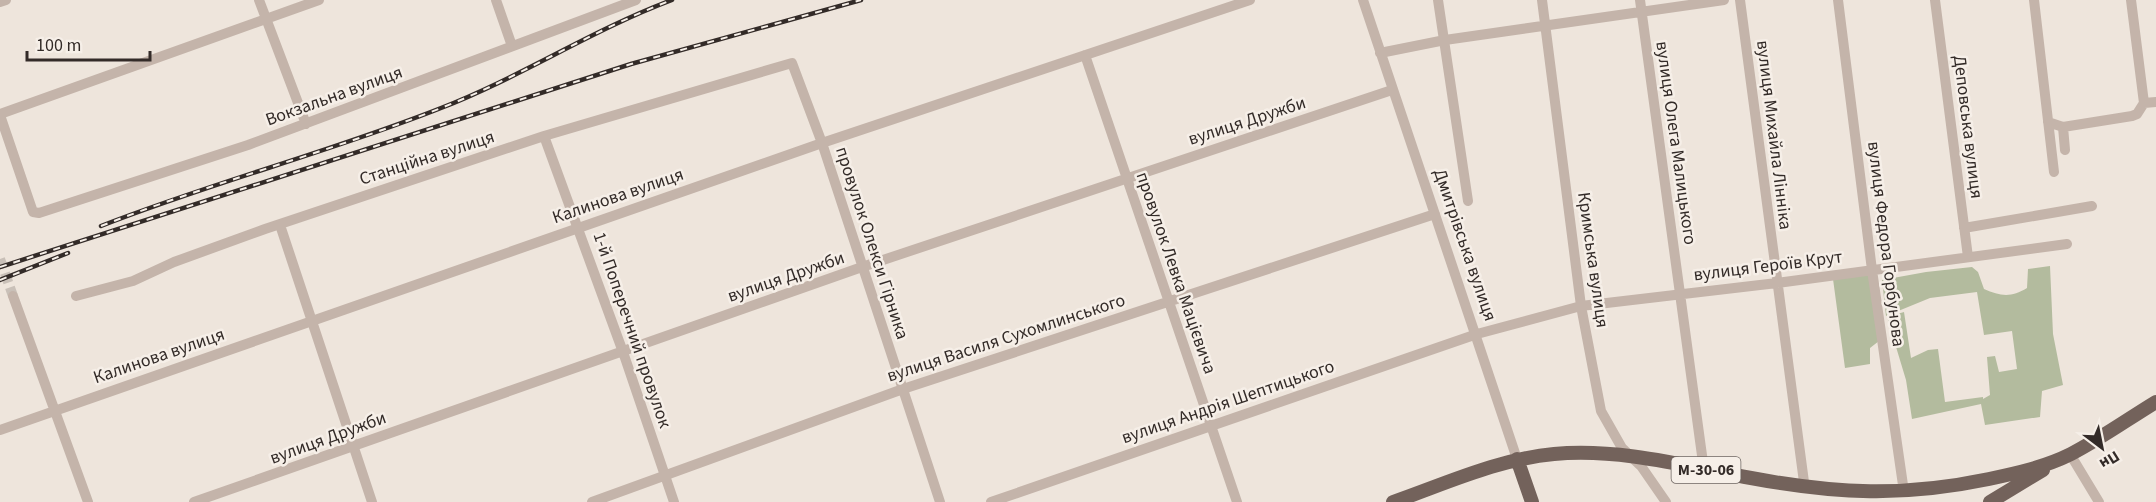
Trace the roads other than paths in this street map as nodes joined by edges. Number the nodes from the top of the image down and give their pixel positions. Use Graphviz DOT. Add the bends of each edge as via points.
graph roads {
  1 [pos="6,0"];
  2 [pos="259,0"];
  3 [pos="319,0"];
  4 [pos="496,0"];
  5 [pos="636,0"];
  6 [pos="1250,0"];
  7 [pos="1362,0"];
  8 [pos="1438,0"];
  9 [pos="1542,0"];
  10 [pos="1640,0"];
  11 [pos="1724,0"];
  12 [pos="1740,0"];
  13 [pos="1838,0"];
  14 [pos="1935,0"];
  15 [pos="2034,0"];
  16 [pos="2131,0"];
  17 [pos="0,2"];
  18 [pos="1641,13"];
  19 [pos="266,19"];
  20 [pos="1545,25"];
  21 [pos="1445,40"];
  22 [pos="512,46"];
  23 [pos="1380,53"];
  24 [pos="1085,54"];
  25 [pos="792,63"];
  26 [pos="1392,90"];
  27 [pos="2156,102"];
  28 [pos="2144,103"];
  29 [pos="0,114"];
  30 [pos="2048,122"];
  31 [pos="306,124"];
  32 [pos="2063,127"];
  33 [pos="544,136"];
  34 [pos="822,143"];
  35 [pos="2065,150"];
  36 [pos="2054,172"];
  37 [pos="1126,179"];
  38 [pos="1468,201"];
  39 [pos="2092,206"];
  40 [pos="1435,214"];
  41 [pos="280,225"];
  42 [pos="578,228"];
  43 [pos="1964,228"];
  44 [pos="2067,244"];
  45 [pos="1968,258"];
  46 [pos="862,267"];
  47 [pos="1872,270"];
  48 [pos="1777,283"];
  49 [pos="1680,293"];
  50 [pos="14,296"];
  51 [pos="76,296"];
  52 [pos="1168,301"];
  53 [pos="1581,306"];
  54 [pos="311,320"];
  55 [pos="1477,334"];
  56 [pos="623,352"];
  57 [pos="903,389"];
  58 [pos="2156,402"];
  59 [pos="54,411"];
  60 [pos="1210,426"];
  61 [pos="0,430"];
  62 [pos="352,446"];
  63 [pos="2070,454"];
  64 [pos="1630,455"];
  65 [pos="1517,459"];
  66 [pos="1704,470"];
  67 [pos="665,476"];
  68 [pos="1979,481"];
  69 [pos="1803,488"];
  70 [pos="1904,492"];
  71 [pos="88,502"];
  72 [pos="194,502"];
  73 [pos="372,502"];
  74 [pos="592,502"];
  75 [pos="674,502"];
  76 [pos="940,502"];
  77 [pos="991,502"];
  78 [pos="1237,502"];
  79 [pos="1393,502"];
  80 [pos="1532,502"];
  81 [pos="1666,502"];
  82 [pos="1990,502"];
  83 [pos="2099,502"];
  1 -- 17 [label="street"];
  2 -- 19 [label="street"];
  3 -- 19 [label="street"];
  4 -- 22 [label="street"];
  5 -- 22 [label="street, Вокзальна вулиця"];
  6 -- 24 [label="street, Калинова вулиця"];
  7 -- 23 [label="street, Дмитрівська вулиця"];
  8 -- 21 [label="street"];
  9 -- 20 [label="street, Кримська вулиця"];
  10 -- 18 [label="street, вулиця Олега Малицького"];
  11 -- 18 [label="street"];
  12 -- 48 [label="street, вулиця Михайла Лінніка"];
  13 -- 47 [label="street, вулиця Федора Горбунова"];
  14 -- 43 [label="street, Деповська вулиця"];
  15 -- 30 [label="street"];
  16 -- 28 [label="street"];
  18 -- 20 [label="street"];
  18 -- 49 [label="street, вулиця Олега Малицького"];
  19 -- 29 [label="street"];
  19 -- 31 [label="street"];
  20 -- 21 [label="street"];
  20 -- 53 [label="street, Кримська вулиця"];
  21 -- 23 [label="street"];
  21 -- 38 [label="street"];
  22 -- 31 [label="street, Вокзальна вулиця"];
  23 -- 26 [label="street, Дмитрівська вулиця"];
  24 -- 34 [label="street, Калинова вулиця"];
  24 -- 37 [label="street, провулок Левка Мацієвича"];
  25 -- 33 [label="street, Станційна вулиця"];
  25 -- 34 [label="street, провулок Олекси Гірника"];
  26 -- 37 [label="street, вулиця Дружби"];
  26 -- 40 [label="street, Дмитрівська вулиця"];
  27 -- 28 [label="street"];
  28 -- 32 [label="street" via="2132,116"];
  29 -- 31 [label="street, Вокзальна вулиця" via="33,212 39,213"];
  30 -- 32 [label="street"];
  30 -- 36 [label="street"];
  32 -- 35 [label="street"];
  33 -- 41 [label="street, Станційна вулиця"];
  33 -- 42 [label="street, 1-й Поперечний провулок"];
  34 -- 42 [label="street, Калинова вулиця"];
  34 -- 46 [label="street, провулок Олекси Гірника"];
  37 -- 46 [label="street, вулиця Дружби"];
  37 -- 52 [label="street, провулок Левка Мацієвича"];
  39 -- 43 [label="street"];
  40 -- 52 [label="street, вулиця Василя Сухомлинського"];
  40 -- 55 [label="street, Дмитрівська вулиця"];
  41 -- 51 [label="street, Станційна вулиця" via="174,262 133,281"];
  41 -- 54 [label="street"];
  42 -- 54 [label="street, Калинова вулиця"];
  42 -- 56 [label="street, 1-й Поперечний провулок"];
  43 -- 45 [label="street, Деповська вулиця"];
  44 -- 45 [label="street, вулиця Героїв Крут"];
  45 -- 47 [label="street, вулиця Героїв Крут"];
  46 -- 56 [label="street, вулиця Дружби"];
  46 -- 57 [label="street, провулок Олекси Гірника"];
  47 -- 48 [label="street, вулиця Героїв Крут"];
  47 -- 70 [label="street, вулиця Федора Горбунова"];
  48 -- 49 [label="street, вулиця Героїв Крут"];
  48 -- 69 [label="street, вулиця Михайла Лінніка"];
  49 -- 53 [label="street, вулиця Героїв Крут"];
  49 -- 66 [label="street, вулиця Олега Малицького"];
  50 -- 59 [label="street"];
  52 -- 57 [label="street, вулиця Василя Сухомлинського"];
  52 -- 60 [label="street, провулок Левка Мацієвича"];
  53 -- 55 [label="street, вулиця Героїв Крут"];
  53 -- 64 [label="street, Кримська вулиця" via="1601,411"];
  54 -- 59 [label="street, Калинова вулиця"];
  54 -- 62 [label="street"];
  55 -- 60 [label="street, вулиця Андрія Шептицького"];
  55 -- 65 [label="street, Дмитрівська вулиця"];
  56 -- 62 [label="street, вулиця Дружби"];
  56 -- 67 [label="street, 1-й Поперечний провулок"];
  57 -- 67 [label="street, вулиця Василя Сухомлинського"];
  57 -- 76 [label="street, провулок Олекси Гірника"];
  58 -- 63 [label="main road, М-30-06"];
  59 -- 61 [label="street, Калинова вулиця"];
  59 -- 71 [label="street"];
  60 -- 77 [label="street, вулиця Андрія Шептицького"];
  60 -- 78 [label="street, провулок Левка Мацієвича"];
  62 -- 72 [label="street, вулиця Дружби"];
  62 -- 73 [label="street"];
  63 -- 68 [label="main road, М-30-06"];
  63 -- 82 [label="main road"];
  63 -- 83 [label="street"];
  64 -- 65 [label="main road, М-30-06" via="1574,453"];
  64 -- 66 [label="main road, М-30-06"];
  64 -- 81 [label="street, Кримська вулиця"];
  65 -- 79 [label="main road, М-30-06"];
  65 -- 80 [label="main road, Дмитрівська вулиця"];
  66 -- 69 [label="main road, М-30-06"];
  67 -- 74 [label="street, вулиця Василя Сухомлинського"];
  67 -- 75 [label="street, 1-й Поперечний провулок"];
  68 -- 70 [label="main road, М-30-06"];
  68 -- 82 [label="main road" via="1994,488"];
  69 -- 70 [label="main road, М-30-06"];
}
